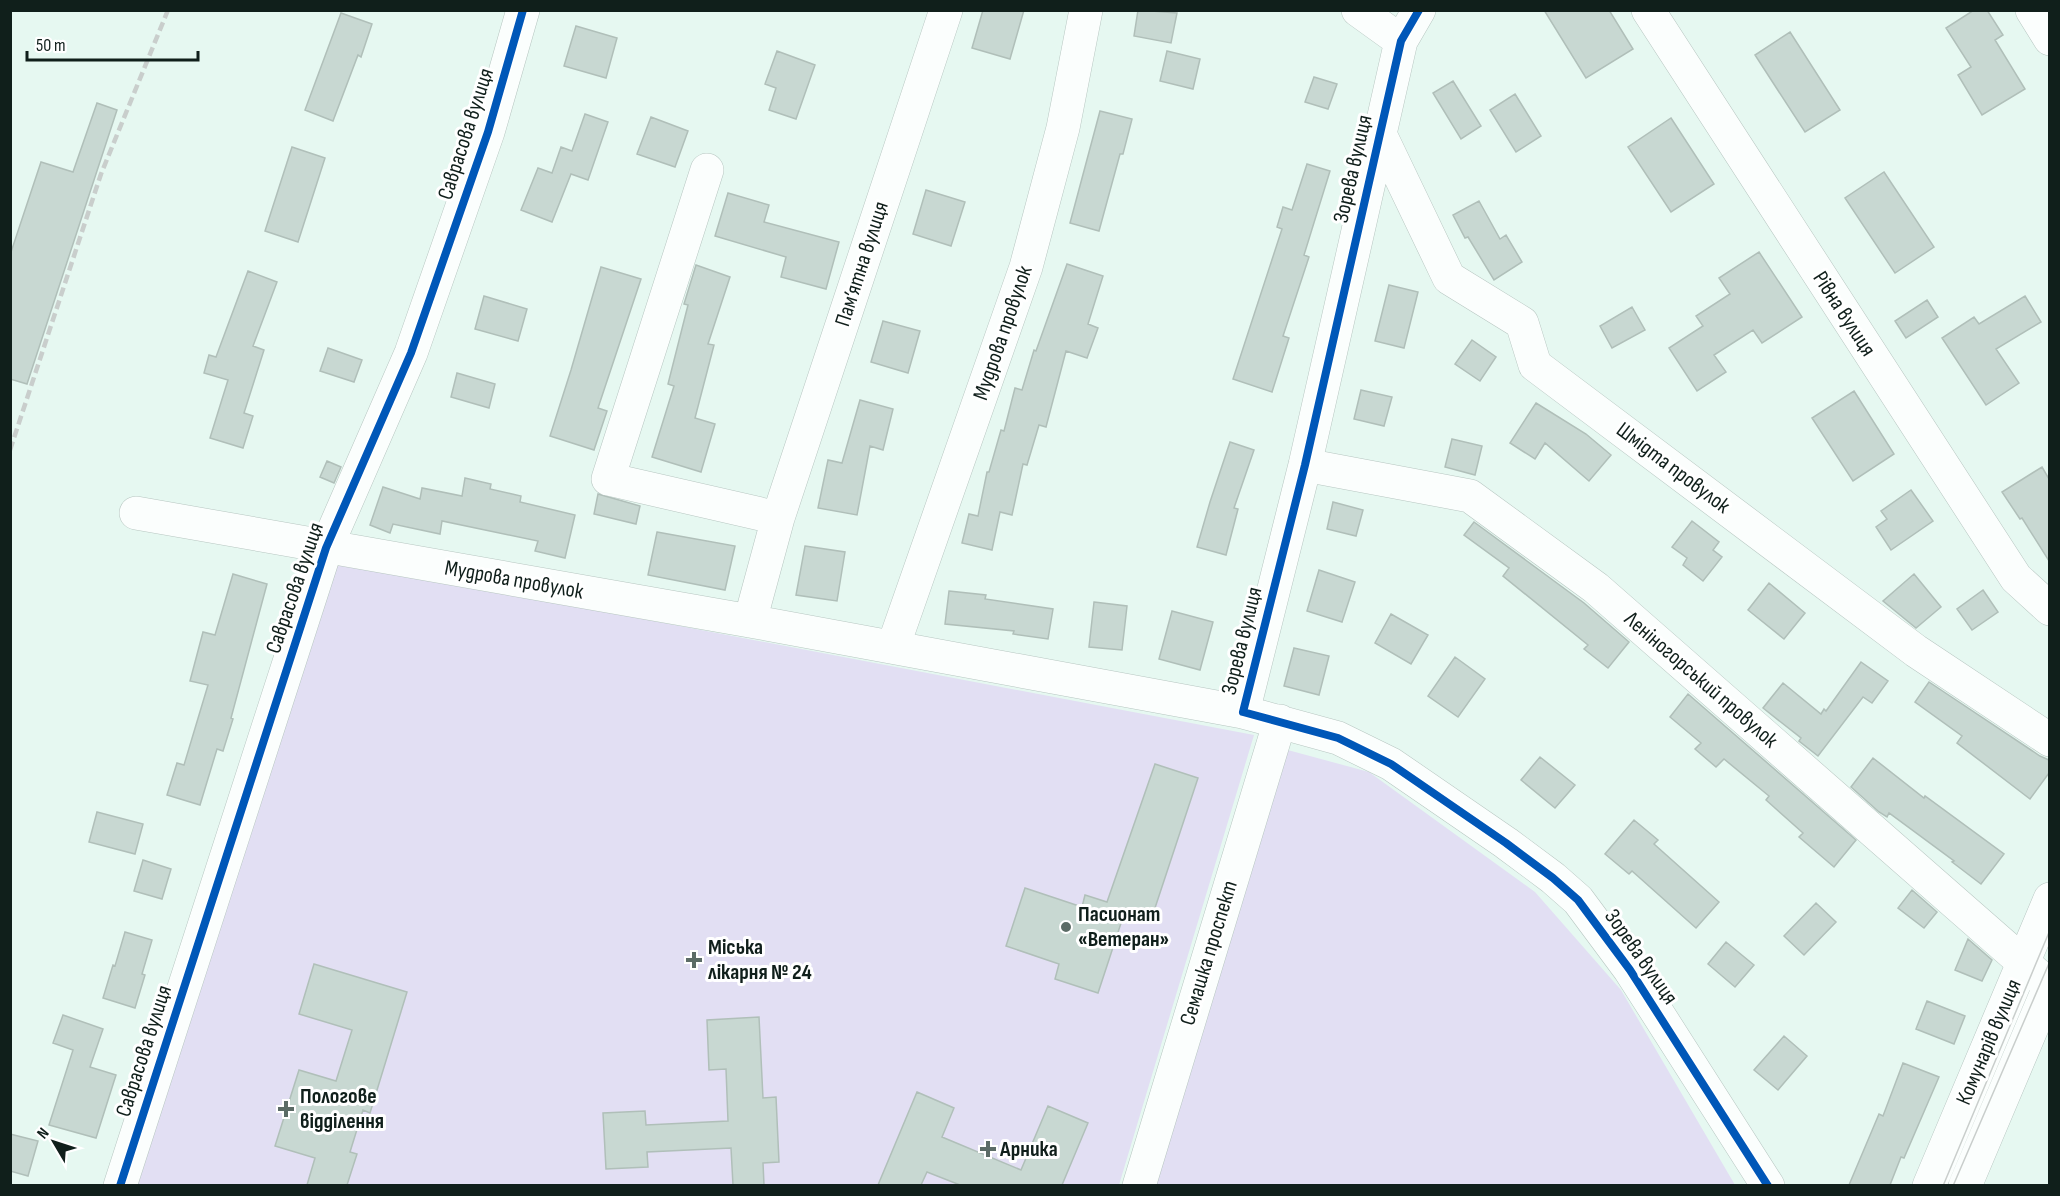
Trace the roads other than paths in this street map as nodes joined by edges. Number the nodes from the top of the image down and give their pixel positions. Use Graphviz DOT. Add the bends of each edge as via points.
graph roads {
  1 [pos="523,10"];
  2 [pos="946,10"];
  3 [pos="1086,10"];
  4 [pos="1358,10"];
  5 [pos="1419,10"];
  6 [pos="1648,10"];
  7 [pos="2032,10"];
  8 [pos="2049,39"];
  9 [pos="1401,41"];
  10 [pos="1379,132"];
  11 [pos="707,170"];
  12 [pos="1305,465"];
  13 [pos="136,513"];
  14 [pos="778,518"];
  15 [pos="326,548"];
  16 [pos="2049,609"];
  17 [pos="750,621"];
  18 [pos="892,647"];
  19 [pos="1242,712"];
  20 [pos="1280,721"];
  21 [pos="2049,740"];
  22 [pos="2049,899"];
  23 [pos="2022,962"];
  24 [pos="2049,986"];
  25 [pos="120,1185"];
  26 [pos="1139,1185"];
  27 [pos="1768,1185"];
  28 [pos="1929,1185"];
  29 [pos="1965,1185"];
  1 -- 15 [label="street, Саврасова вулиця" via="488,132 411,353"];
  2 -- 14 [label="street, Пам’ятна вулиця"];
  3 -- 18 [label="street, Мудрова провулок" via="1063,128 1026,267"];
  4 -- 9 [label="street"];
  5 -- 9 [label="street, Зорева вулиця"];
  6 -- 16 [label="street, Рівна вулиця" via="2016,578"];
  7 -- 8 [label="street"];
  9 -- 10 [label="street, Зорева вулиця"];
  10 -- 12 [label="street, Зорева вулиця"];
  10 -- 21 [label="street, Шмідта провулок" via="1449,278 1522,323 1535,365 1916,651"];
  11 -- 14 [label="street" via="608,479"];
  12 -- 19 [label="street, Зорева вулиця"];
  12 -- 23 [label="street, Леніногорський провулок" via="1470,496 1596,588"];
  13 -- 15 [label="street, Мудрова провулок"];
  14 -- 17 [label="street, Пам’ятна вулиця"];
  15 -- 17 [label="street, Мудрова провулок"];
  15 -- 25 [label="street, Саврасова вулиця"];
  17 -- 18 [label="street, Мудрова провулок"];
  18 -- 19 [label="street, Мудрова провулок"];
  19 -- 20 [label="street, Зорева вулиця"];
  20 -- 26 [label="street, Семашка проспект"];
  20 -- 27 [label="street, Зорева вулиця" via="1338,738 1391,764 1506,843 1578,900 1630,970"];
  22 -- 23 [label="street, Комунарів вулиця"];
  23 -- 24 [label="street, Леніногорський провулок"];
  23 -- 28 [label="street, Комунарів вулиця"];
  24 -- 29 [label="street, Комунарів вулиця"];
}
